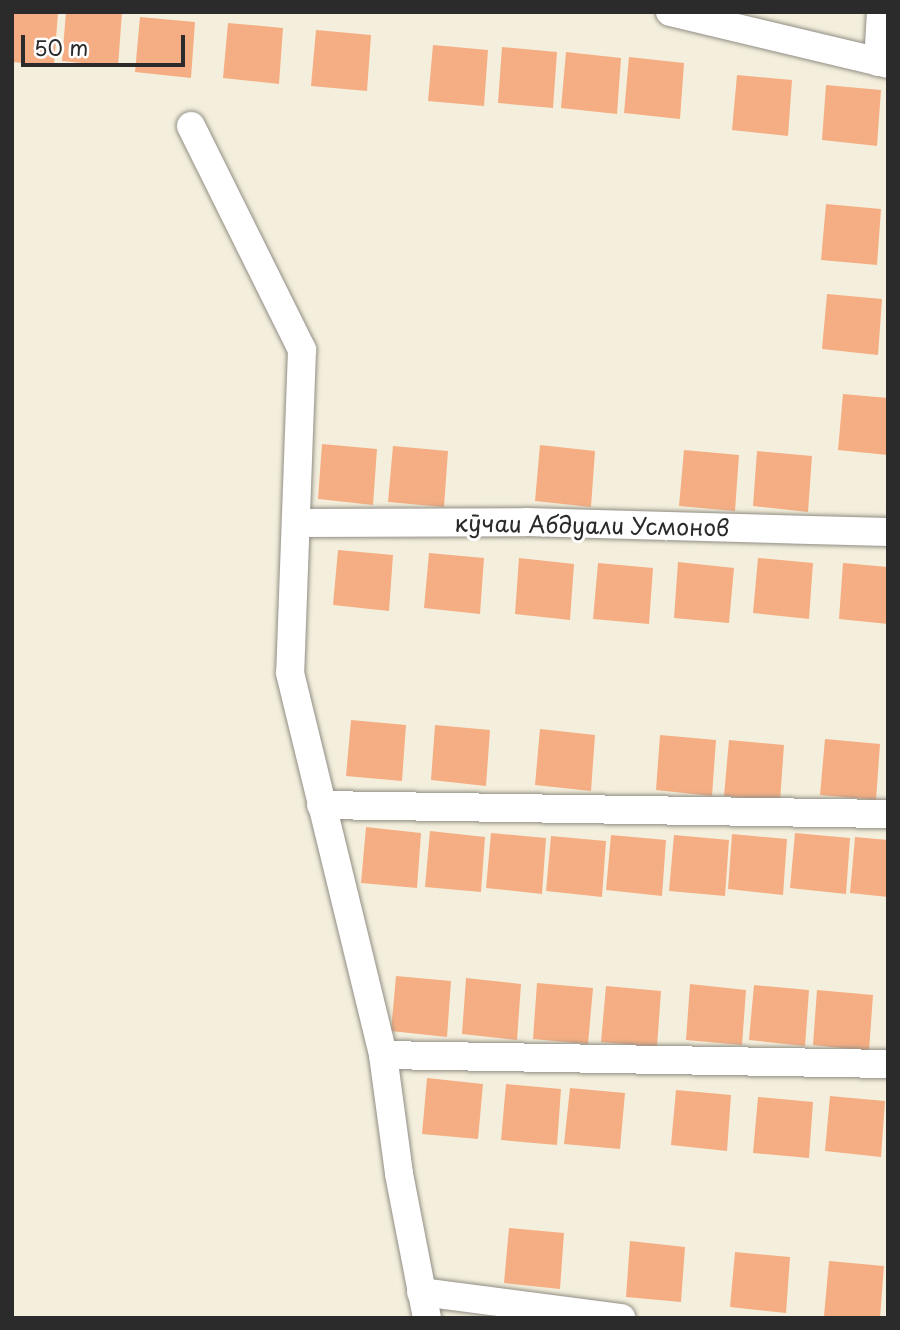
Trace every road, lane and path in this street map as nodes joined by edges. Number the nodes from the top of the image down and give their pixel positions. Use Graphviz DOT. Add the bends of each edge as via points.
graph roads {
  1 [pos="670,12"];
  2 [pos="880,12"];
  3 [pos="883,63"];
  4 [pos="191,126"];
  5 [pos="296,523"];
  6 [pos="888,532"];
  7 [pos="321,805"];
  8 [pos="888,814"];
  9 [pos="383,1055"];
  10 [pos="888,1064"];
  11 [pos="424,1305"];
  12 [pos="621,1318"];
  1 -- 3 [label="street"];
  2 -- 3 [label="street"];
  4 -- 5 [label="street" via="302,350"];
  5 -- 6 [label="street, кӯчаи Абдуали Усмонов" via="526,522"];
  5 -- 7 [label="street" via="290,673"];
  7 -- 8 [label="street"];
  7 -- 9 [label="street"];
  9 -- 10 [label="street"];
  9 -- 11 [label="street"];
  11 -- 12 [label="street"];
}
